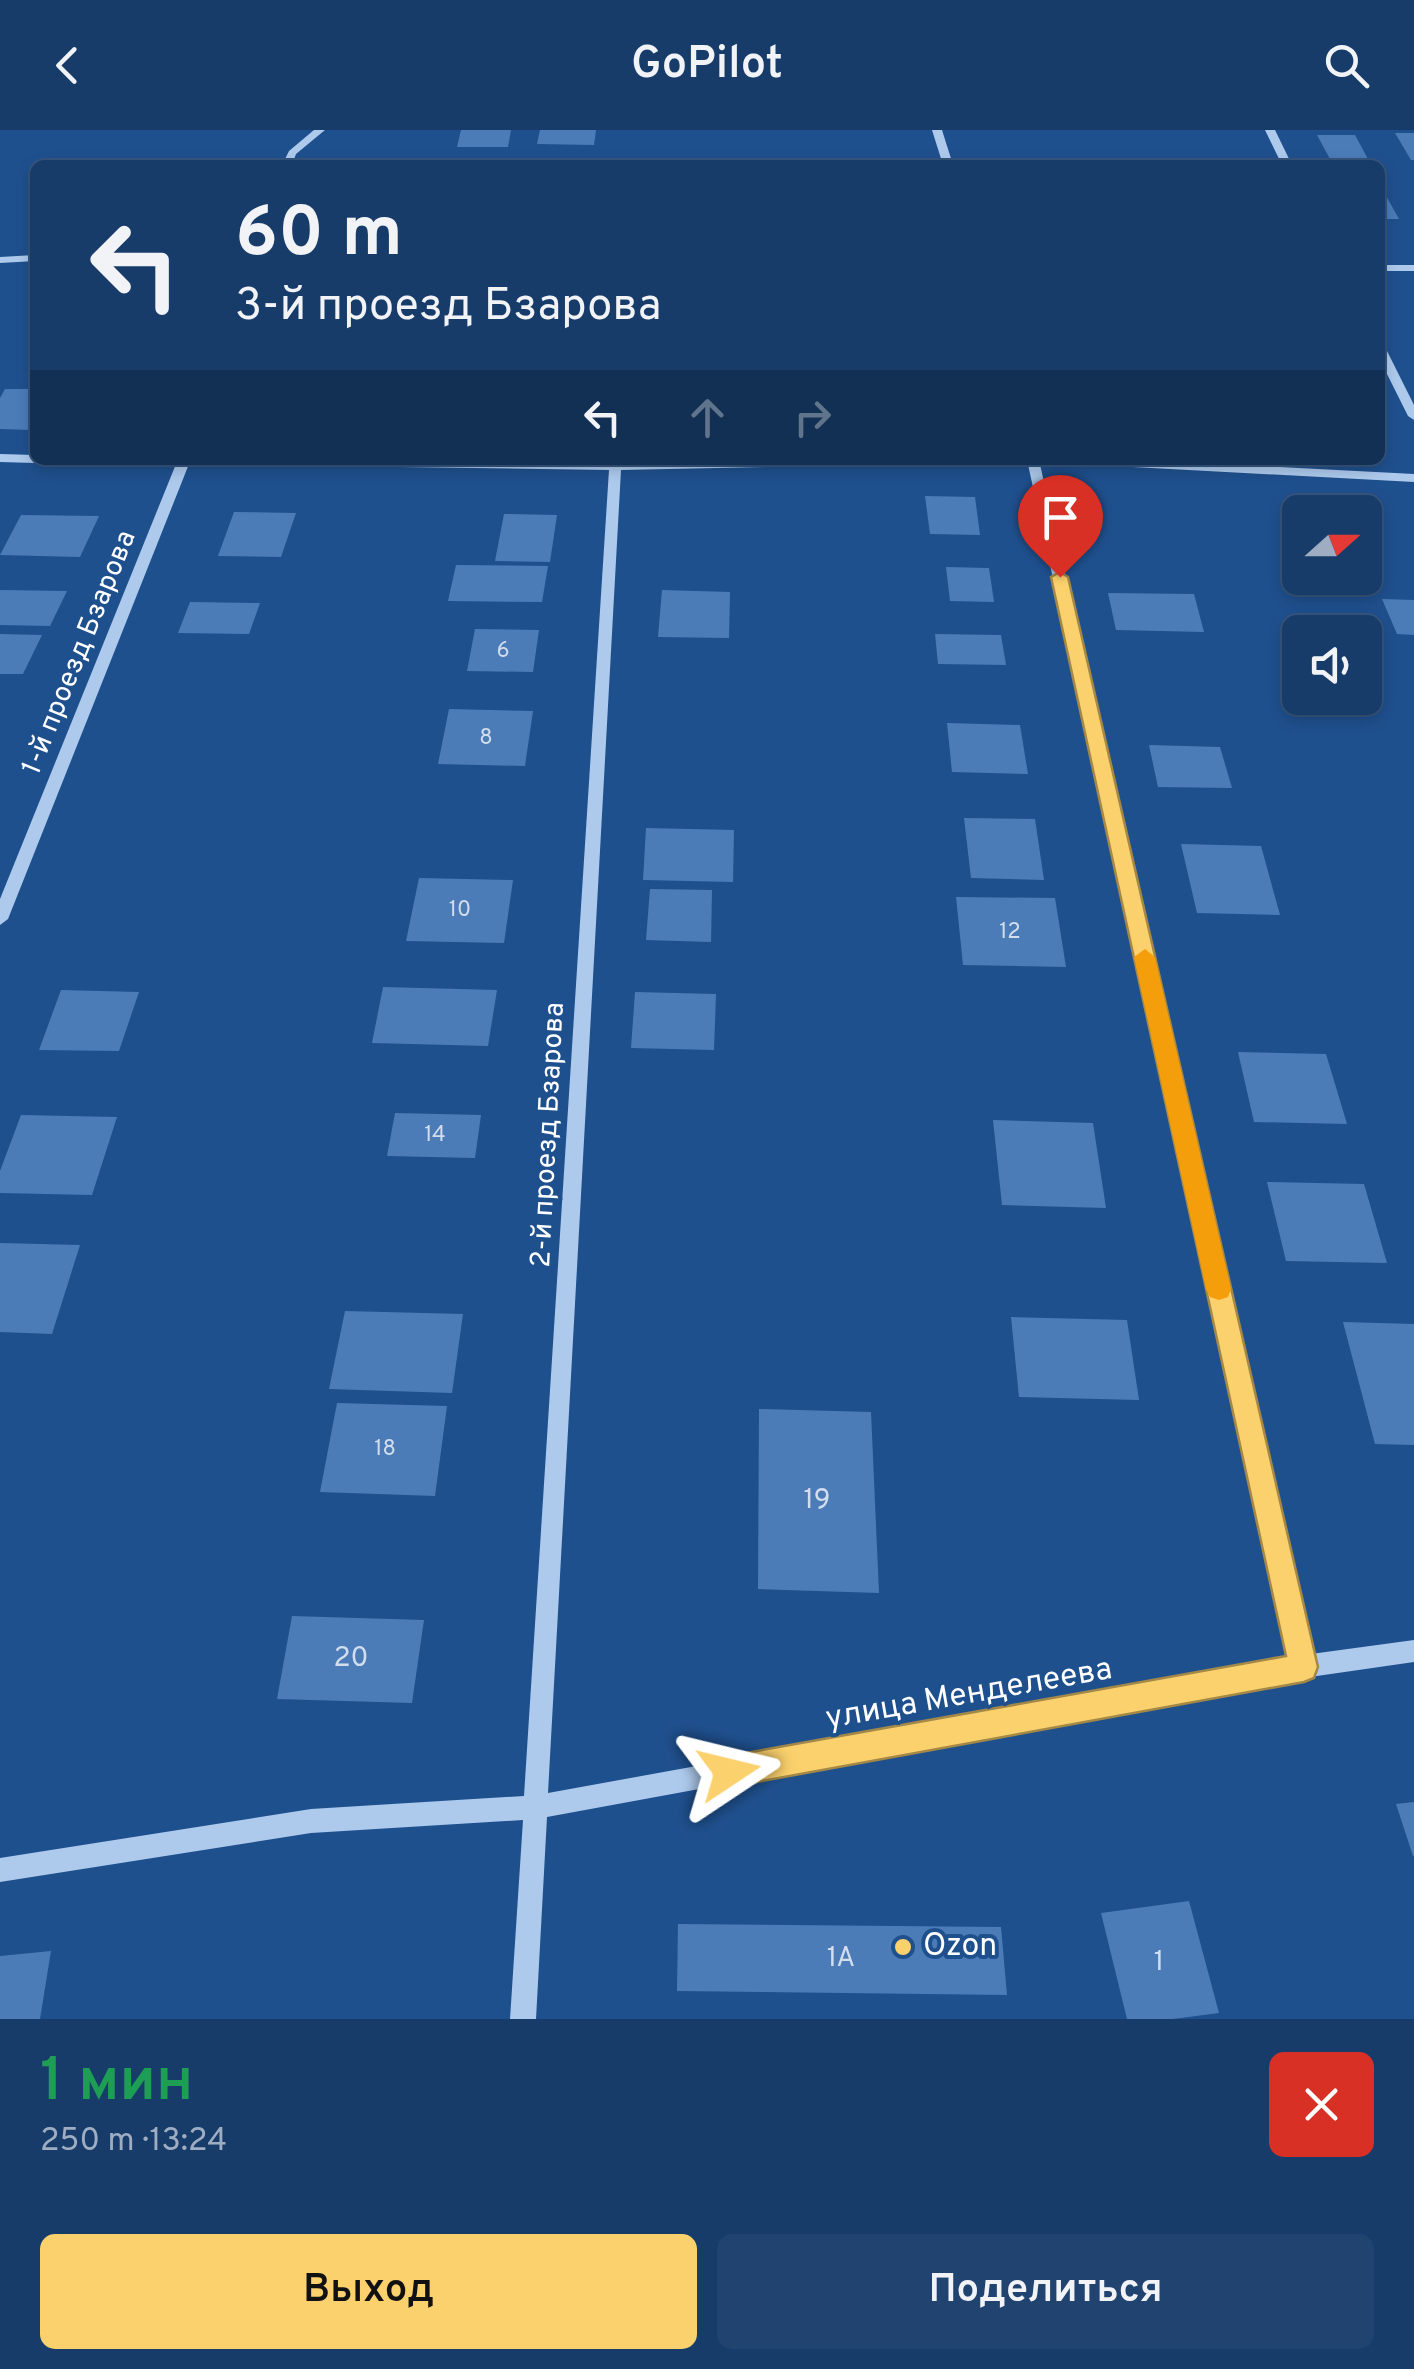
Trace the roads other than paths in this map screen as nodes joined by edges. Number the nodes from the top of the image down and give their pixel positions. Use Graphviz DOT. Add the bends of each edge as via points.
graph roads {
  1 [pos="320,130"];
  2 [pos="937,130"];
  3 [pos="1270,130"];
  4 [pos="289,160"];
  5 [pos="946,160"];
  6 [pos="1285,160"];
  7 [pos="30,258"];
  8 [pos="0,260"];
  9 [pos="1385,268"];
  10 [pos="1414,268"];
  11 [pos="1385,358"];
  12 [pos="1414,416"];
  13 [pos="0,458"];
  14 [pos="30,458"];
  15 [pos="179,465"];
  16 [pos="543,465"];
  17 [pos="665,465"];
  18 [pos="1034,465"];
  19 [pos="1171,465"];
  20 [pos="615,466"];
  21 [pos="1414,478"];
  22 [pos="0,920"];
  23 [pos="1414,1651"];
  24 [pos="1304,1667"];
  25 [pos="538,1806"];
  26 [pos="0,1870"];
  27 [pos="523,2019"];
  1 -- 4 [label="street"];
  2 -- 5 [label="street"];
  3 -- 6 [label="street"];
  7 -- 8 [label="street"];
  9 -- 10 [label="street"];
  11 -- 12 [label="street"];
  13 -- 14 [label="street"];
  15 -- 22 [label="street, 1-й проезд Бзарова"];
  16 -- 20 [label="street"];
  17 -- 20 [label="street"];
  18 -- 24 [label="street"];
  19 -- 21 [label="street"];
  20 -- 25 [label="street, 2-й проезд Бзарова"];
  23 -- 24 [label="street, улица Менделеева"];
  24 -- 25 [label="street, улица Менделеева"];
  25 -- 26 [label="street, улица Менделеева" via="311,1822"];
  25 -- 27 [label="street, 2-й проезд Бзарова"];
}
